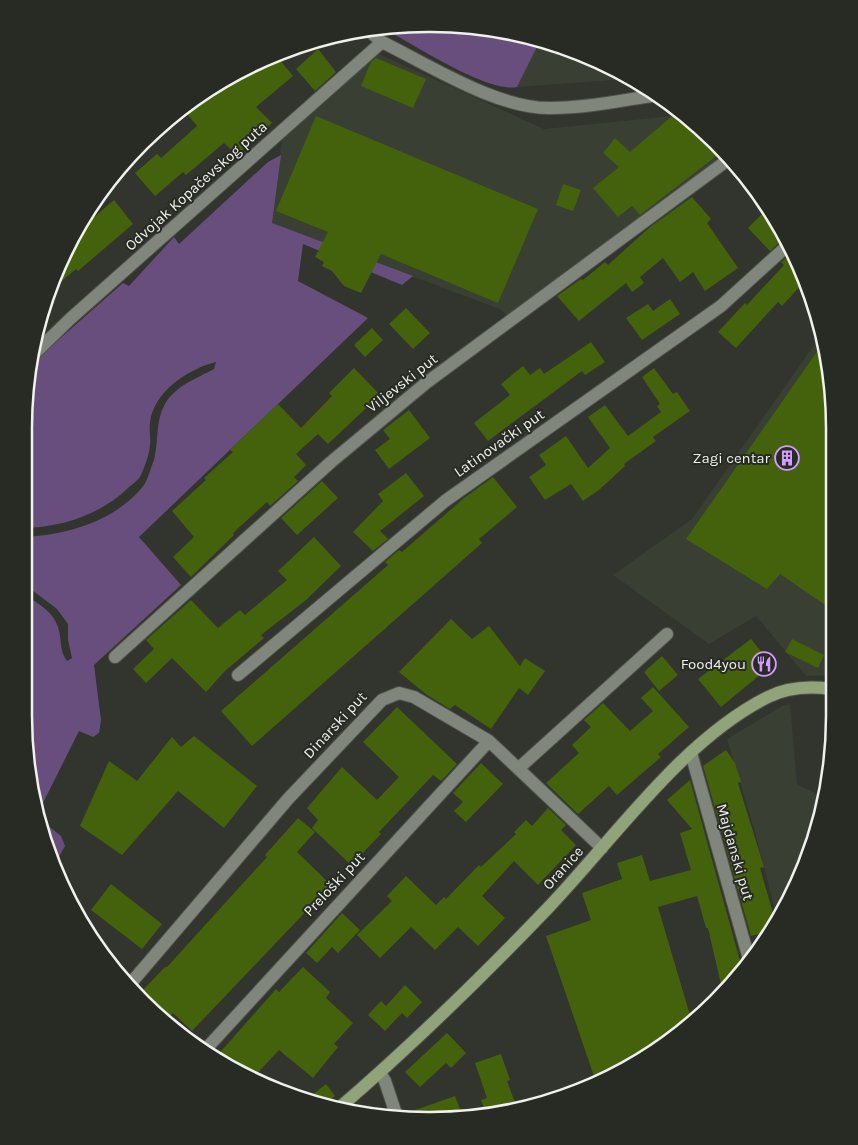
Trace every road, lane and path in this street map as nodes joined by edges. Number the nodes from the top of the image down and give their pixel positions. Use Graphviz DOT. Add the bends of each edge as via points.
graph roads {
  1 [pos="375,36"];
  2 [pos="382,42"];
  3 [pos="645,97"];
  4 [pos="723,164"];
  5 [pos="783,250"];
  6 [pos="41,346"];
  7 [pos="667,634"];
  8 [pos="115,657"];
  9 [pos="238,676"];
  10 [pos="826,689"];
  11 [pos="489,741"];
  12 [pos="691,753"];
  13 [pos="519,768"];
  14 [pos="602,848"];
  15 [pos="747,953"];
  16 [pos="134,980"];
  17 [pos="209,1046"];
  18 [pos="380,1073"];
  19 [pos="345,1103"];
  20 [pos="395,1111"];
  1 -- 2 [label="street"];
  2 -- 3 [label="street" via="483,92 518,104 551,108"];
  2 -- 6 [label="street, Odvojak Kopačevskog puta"];
  4 -- 8 [label="street, Viljevski put" via="426,383 331,462"];
  5 -- 9 [label="street, Latinovački put" via="721,306 445,501"];
  7 -- 13 [label="street"];
  10 -- 12 [label="main road, Oranice" via="786,690 769,697 722,727"];
  11 -- 13 [label="street, Dinarski put"];
  11 -- 16 [label="street, Dinarski put" via="414,697 399,693 382,700 288,800"];
  11 -- 17 [label="street, Preloški put"];
  12 -- 14 [label="main road, Oranice"];
  12 -- 15 [label="street, Majdanski put"];
  13 -- 14 [label="street, Dinarski put"];
  14 -- 18 [label="main road, Oranice" via="548,908"];
  18 -- 19 [label="main road, Oranice"];
  18 -- 20 [label="street"];
}
